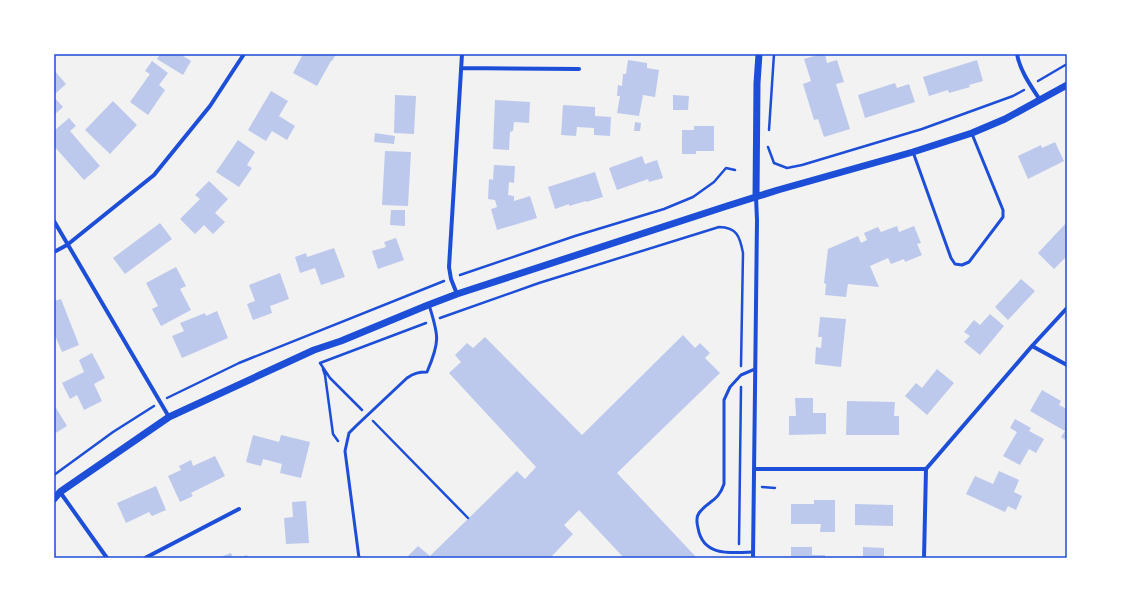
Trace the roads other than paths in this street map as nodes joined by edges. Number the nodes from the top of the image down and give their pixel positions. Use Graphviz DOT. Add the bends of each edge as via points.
graph roads {
  1 [pos="244,54"];
  2 [pos="462,54"];
  3 [pos="759,54"];
  4 [pos="1017,54"];
  5 [pos="460,68"];
  6 [pos="579,69"];
  7 [pos="1067,85"];
  8 [pos="1040,101"];
  9 [pos="972,133"];
  10 [pos="913,152"];
  11 [pos="756,197"];
  12 [pos="54,221"];
  13 [pos="67,245"];
  14 [pos="54,252"];
  15 [pos="457,294"];
  16 [pos="428,305"];
  17 [pos="1067,308"];
  18 [pos="1032,346"];
  19 [pos="1067,365"];
  20 [pos="755,369"];
  21 [pos="170,417"];
  22 [pos="754,469"];
  23 [pos="926,469"];
  24 [pos="60,492"];
  25 [pos="54,499"];
  26 [pos="239,509"];
  27 [pos="753,552"];
  28 [pos="107,558"];
  29 [pos="144,558"];
  30 [pos="359,558"];
  31 [pos="753,558"];
  32 [pos="924,558"];
  1 -- 13 [label="street" via="210,106 154,175"];
  2 -- 5 [label="street"];
  3 -- 11 [label="street"];
  4 -- 8 [label="street" via="1030,86"];
  5 -- 6 [label="street"];
  5 -- 15 [label="street" via="448,267"];
  7 -- 8 [label="street"];
  8 -- 9 [label="street" via="1005,120"];
  9 -- 10 [label="street"];
  9 -- 10 [label="lane" via="1003,210 1003,217 969,262 962,265 955,264 951,258"];
  10 -- 11 [label="street"];
  11 -- 15 [label="street"];
  11 -- 20 [label="street"];
  12 -- 13 [label="street"];
  13 -- 14 [label="street"];
  13 -- 21 [label="street"];
  15 -- 16 [label="street"];
  16 -- 21 [label="street" via="314,350"];
  16 -- 30 [label="lane" via="438,336 434,356 427,372 407,378 349,433 345,451"];
  17 -- 18 [label="street"];
  18 -- 19 [label="street"];
  18 -- 23 [label="street"];
  20 -- 22 [label="street"];
  20 -- 27 [label="lane" via="741,375 730,387 724,400 724,484 721,494 699,514 697,523 699,534 710,548 718,552"];
  21 -- 24 [label="street"];
  22 -- 23 [label="street"];
  22 -- 27 [label="street"];
  23 -- 32 [label="street"];
  24 -- 25 [label="street"];
  24 -- 28 [label="street"];
  26 -- 29 [label="street"];
  27 -- 31 [label="street"];
}
